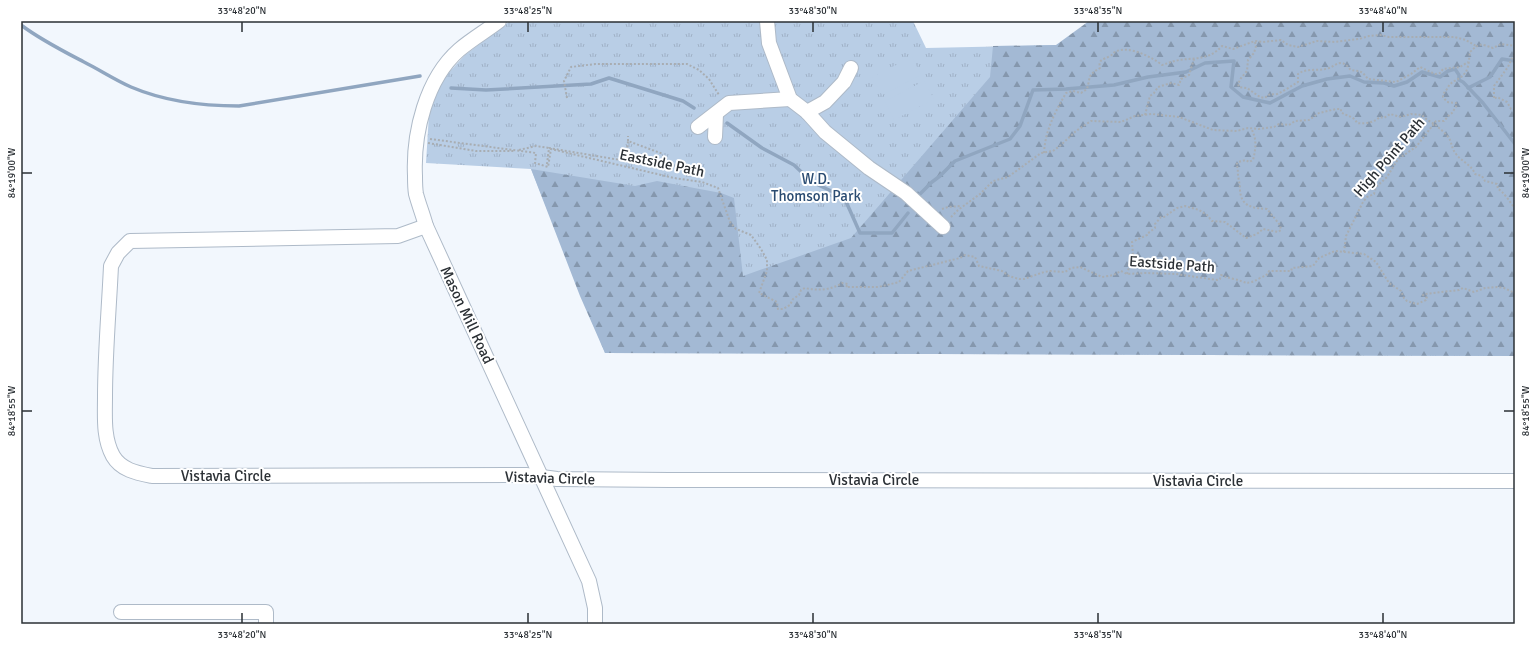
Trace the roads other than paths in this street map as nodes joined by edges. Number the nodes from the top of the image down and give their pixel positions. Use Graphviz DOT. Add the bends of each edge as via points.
graph roads {
  1 [pos="499,21"];
  2 [pos="767,22"];
  3 [pos="851,68"];
  4 [pos="790,98"];
  5 [pos="807,112"];
  6 [pos="716,114"];
  7 [pos="698,127"];
  8 [pos="715,137"];
  9 [pos="426,226"];
  10 [pos="943,227"];
  11 [pos="542,477"];
  12 [pos="1515,481"];
  13 [pos="121,612"];
  14 [pos="266,624"];
  15 [pos="595,624"];
  1 -- 9 [label="street, Mason Mill Road" via="459,50 447,63 435,82 423,111 414,156 416,193"];
  2 -- 4 [label="street" via="769,43"];
  3 -- 5 [label="street" via="844,82 825,102"];
  4 -- 5 [label="street"];
  4 -- 6 [label="street" via="729,103"];
  5 -- 10 [label="street" via="825,132 869,168 906,193"];
  6 -- 7 [label="street"];
  6 -- 8 [label="street"];
  9 -- 11 [label="street, Mason Mill Road"];
  9 -- 11 [label="street, Vistavia Circle" via="398,236 130,241 118,253 111,266 105,367 105,425 109,448 114,458 127,469 152,476"];
  11 -- 12 [label="street, Vistavia Circle" via="662,480"];
  11 -- 15 [label="street, Mason Mill Road" via="589,581 595,608"];
  13 -- 14 [label="street" via="266,612"];
}
